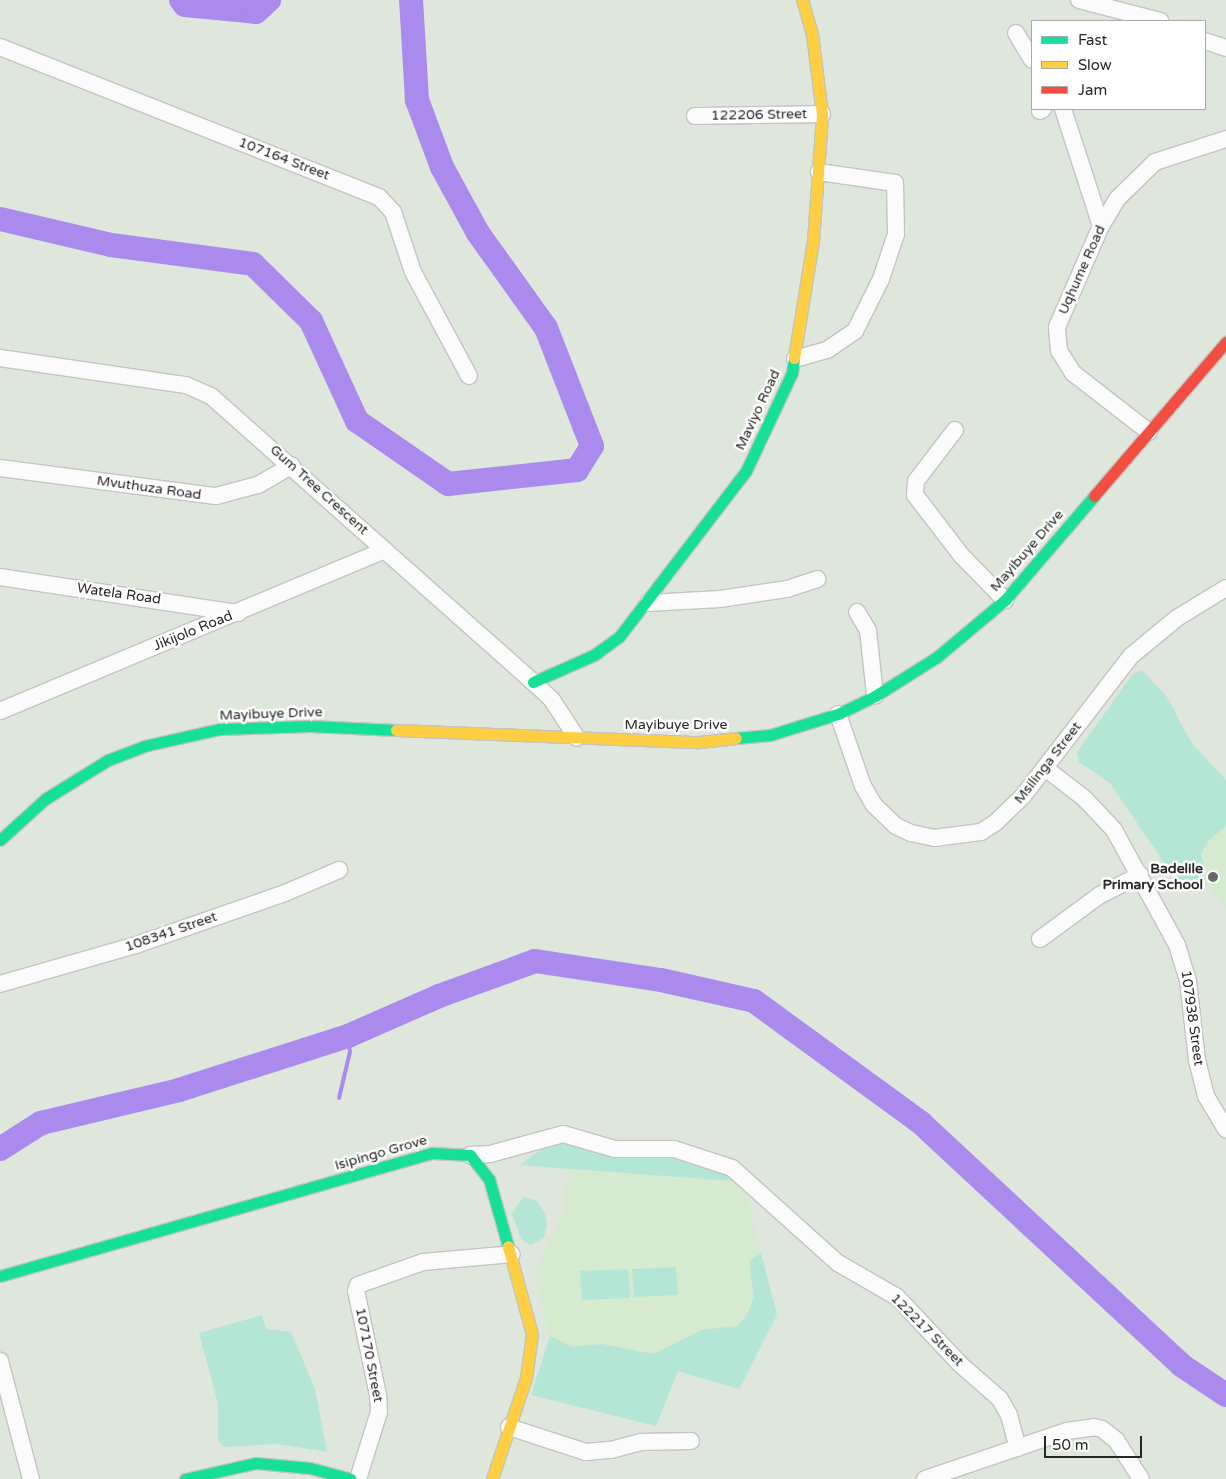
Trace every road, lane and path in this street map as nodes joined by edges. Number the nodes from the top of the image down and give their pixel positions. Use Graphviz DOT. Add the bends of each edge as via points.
graph roads {
  1 [pos="802,0"];
  2 [pos="1079,0"];
  3 [pos="1156,20"];
  4 [pos="1016,33"];
  5 [pos="1206,41"];
  6 [pos="0,47"];
  7 [pos="1226,48"];
  8 [pos="1031,58"];
  9 [pos="1063,110"];
  10 [pos="822,114"];
  11 [pos="695,116"];
  12 [pos="1226,139"];
  13 [pos="819,172"];
  14 [pos="1101,226"];
  15 [pos="1226,342"];
  16 [pos="0,358"];
  17 [pos="795,359"];
  18 [pos="469,376"];
  19 [pos="955,430"];
  20 [pos="1148,432"];
  21 [pos="292,465"];
  22 [pos="0,468"];
  23 [pos="385,550"];
  24 [pos="0,577"];
  25 [pos="817,579"];
  26 [pos="1226,588"];
  27 [pos="1006,600"];
  28 [pos="648,603"];
  29 [pos="857,612"];
  30 [pos="238,613"];
  31 [pos="533,682"];
  32 [pos="875,696"];
  33 [pos="0,711"];
  34 [pos="838,714"];
  35 [pos="577,738"];
  36 [pos="1046,768"];
  37 [pos="0,840"];
  38 [pos="339,870"];
  39 [pos="1140,875"];
  40 [pos="1040,939"];
  41 [pos="0,984"];
  42 [pos="1226,1129"];
  43 [pos="470,1155"];
  44 [pos="512,1254"];
  45 [pos="0,1276"];
  46 [pos="0,1361"];
  47 [pos="509,1427"];
  48 [pos="691,1441"];
  49 [pos="1018,1448"];
  50 [pos="202,1477"];
  51 [pos="31,1479"];
  52 [pos="185,1479"];
  53 [pos="351,1479"];
  54 [pos="358,1479"];
  55 [pos="492,1479"];
  56 [pos="925,1479"];
  57 [pos="1141,1479"];
  1 -- 10 [label="street, Maviyo Road" via="812,34"];
  2 -- 3 [label="street"];
  4 -- 8 [label="street"];
  5 -- 7 [label="street"];
  6 -- 18 [label="street, 107164 Street" via="379,197 393,212 413,272"];
  9 -- 14 [label="street"];
  10 -- 11 [label="street, 122206 Street"];
  10 -- 13 [label="street, Maviyo Road" via="817,153"];
  12 -- 14 [label="street, Uqhume Road" via="1155,162 1117,199"];
  13 -- 17 [label="street, Maviyo Road"];
  13 -- 17 [label="street" via="895,183 896,234 881,279 855,331 827,350"];
  14 -- 20 [label="street, Uqhume Road" via="1062,310 1057,327 1059,351 1073,373"];
  15 -- 20 [label="street, Mayibuye Drive"];
  16 -- 21 [label="street, Gum Tree Crescent" via="200,389 226,407"];
  17 -- 28 [label="street, Maviyo Road" via="775,413 746,471"];
  19 -- 27 [label="street" via="916,482 915,495 962,556"];
  20 -- 27 [label="street, Mayibuye Drive"];
  21 -- 22 [label="street, Mvuthuza Road" via="258,485 216,496"];
  21 -- 23 [label="street, Gum Tree Crescent"];
  23 -- 30 [label="street, Jikijolo Road"];
  23 -- 31 [label="street, Gum Tree Crescent"];
  24 -- 30 [label="street, Watela Road"];
  25 -- 28 [label="street" via="787,589 720,600"];
  26 -- 36 [label="street, Msilinga Street" via="1177,618 1131,656"];
  27 -- 32 [label="street, Mayibuye Drive" via="937,657"];
  28 -- 31 [label="street, Maviyo Road" via="607,648"];
  29 -- 32 [label="street" via="867,624"];
  30 -- 33 [label="street, Jikijolo Road"];
  31 -- 35 [label="street, Gum Tree Crescent" via="552,700"];
  32 -- 34 [label="street, Mayibuye Drive"];
  34 -- 35 [label="street, Mayibuye Drive" via="770,734 735,740"];
  34 -- 36 [label="street, Msilinga Street" via="863,786 874,805 896,826 911,834 934,838 981,832 1010,810"];
  35 -- 37 [label="street, Mayibuye Drive" via="310,726 263,726 187,735 144,746 75,778"];
  36 -- 39 [label="street, 107938 Street" via="1106,819"];
  38 -- 41 [label="street, 108341 Street" via="285,893 136,945"];
  39 -- 40 [label="street" via="1100,895"];
  39 -- 42 [label="street, 107938 Street" via="1184,961 1197,1060 1206,1096"];
  43 -- 44 [label="street" via="489,1179"];
  43 -- 45 [label="street, Isipingo Grove" via="433,1153"];
  43 -- 49 [label="street, 122217 Street" via="490,1154 562,1134 615,1149 674,1149 732,1168 838,1263 897,1297 960,1364 1000,1399 1009,1415"];
  44 -- 47 [label="street" via="530,1320 532,1345 526,1378"];
  44 -- 54 [label="street, 107170 Street" via="423,1262 364,1281 357,1288 379,1412"];
  46 -- 51 [label="street"];
  47 -- 48 [label="street" via="586,1452 611,1450 641,1442"];
  47 -- 55 [label="street"];
  49 -- 56 [label="street"];
  49 -- 57 [label="street" via="1080,1427 1102,1429 1125,1452"];
  50 -- 52 [label="street"];
  50 -- 53 [label="street" via="242,1464 265,1464 310,1468"];
}
